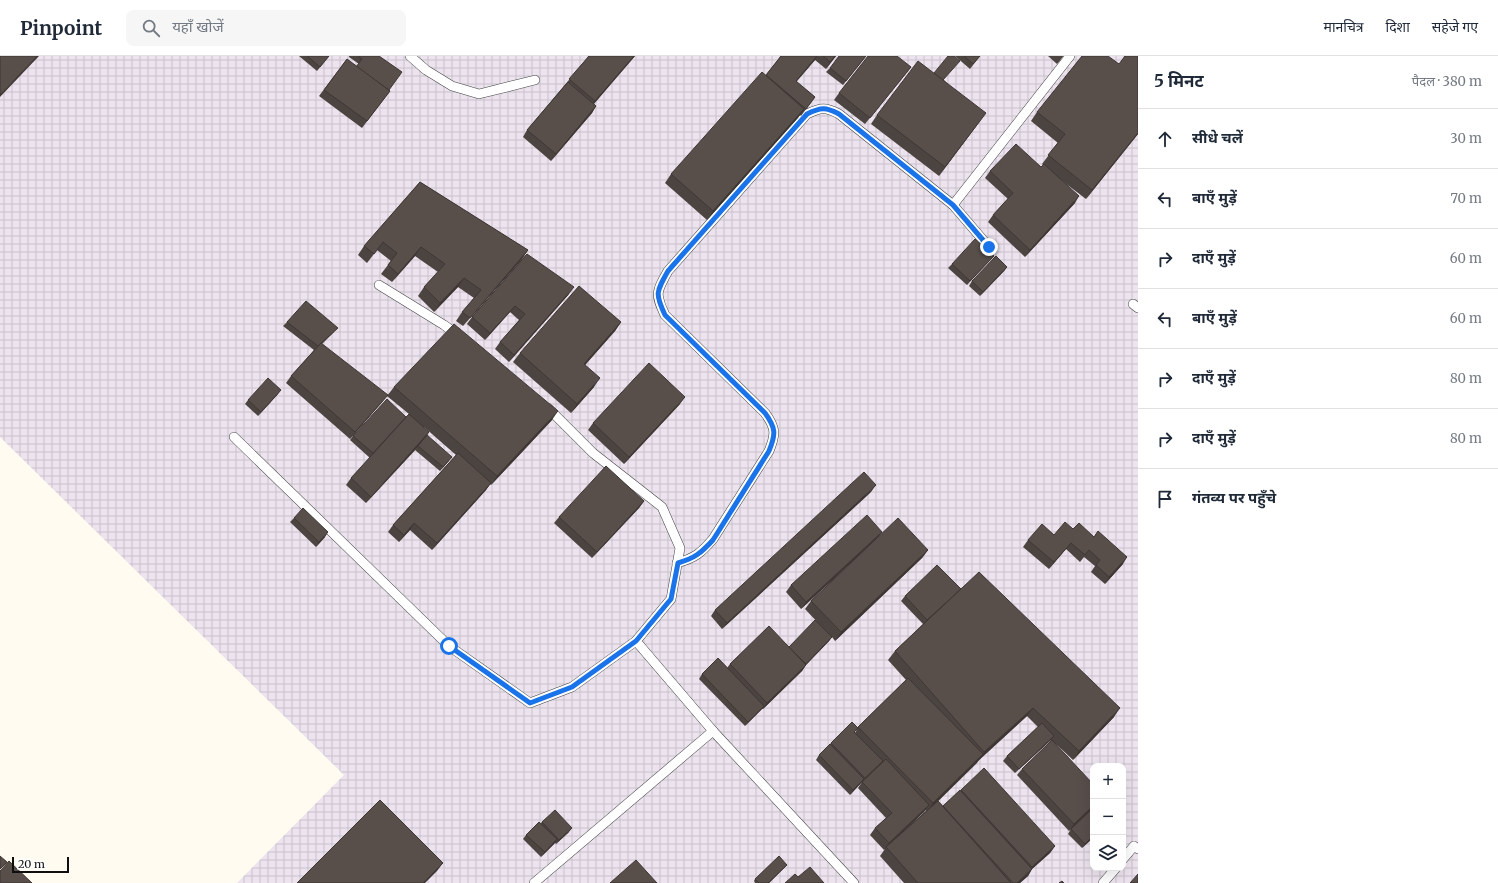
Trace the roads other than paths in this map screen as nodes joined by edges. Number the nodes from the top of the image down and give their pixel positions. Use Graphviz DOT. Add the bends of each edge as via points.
graph roads {
  1 [pos="410,56"];
  2 [pos="1070,56"];
  3 [pos="535,80"];
  4 [pos="953,205"];
  5 [pos="989,247"];
  6 [pos="379,285"];
  7 [pos="468,343"];
  8 [pos="540,400"];
  9 [pos="234,437"];
  10 [pos="678,563"];
  11 [pos="636,641"];
  12 [pos="713,731"];
  13 [pos="1138,849"];
  14 [pos="1126,855"];
  15 [pos="1113,871"];
  16 [pos="534,883"];
  17 [pos="854,883"];
  18 [pos="1103,883"];
  1 -- 3 [label="lane" via="426,70 452,86 479,94"];
  2 -- 4 [label="lane"];
  4 -- 5 [label="lane"];
  4 -- 10 [label="lane" via="839,114 829,108 818,108 807,114 668,271 658,289 658,300 665,315 765,413 773,424 774,437 769,451 713,540 692,559"];
  6 -- 7 [label="lane"];
  8 -- 10 [label="lane" via="593,453 662,507 680,548"];
  9 -- 11 [label="lane" via="449,646 530,703 572,687"];
  10 -- 11 [label="lane" via="671,599"];
  11 -- 12 [label="lane"];
  12 -- 16 [label="lane"];
  12 -- 17 [label="lane"];
  13 -- 14 [label="lane" via="1134,846"];
  15 -- 18 [label="lane"];
}
